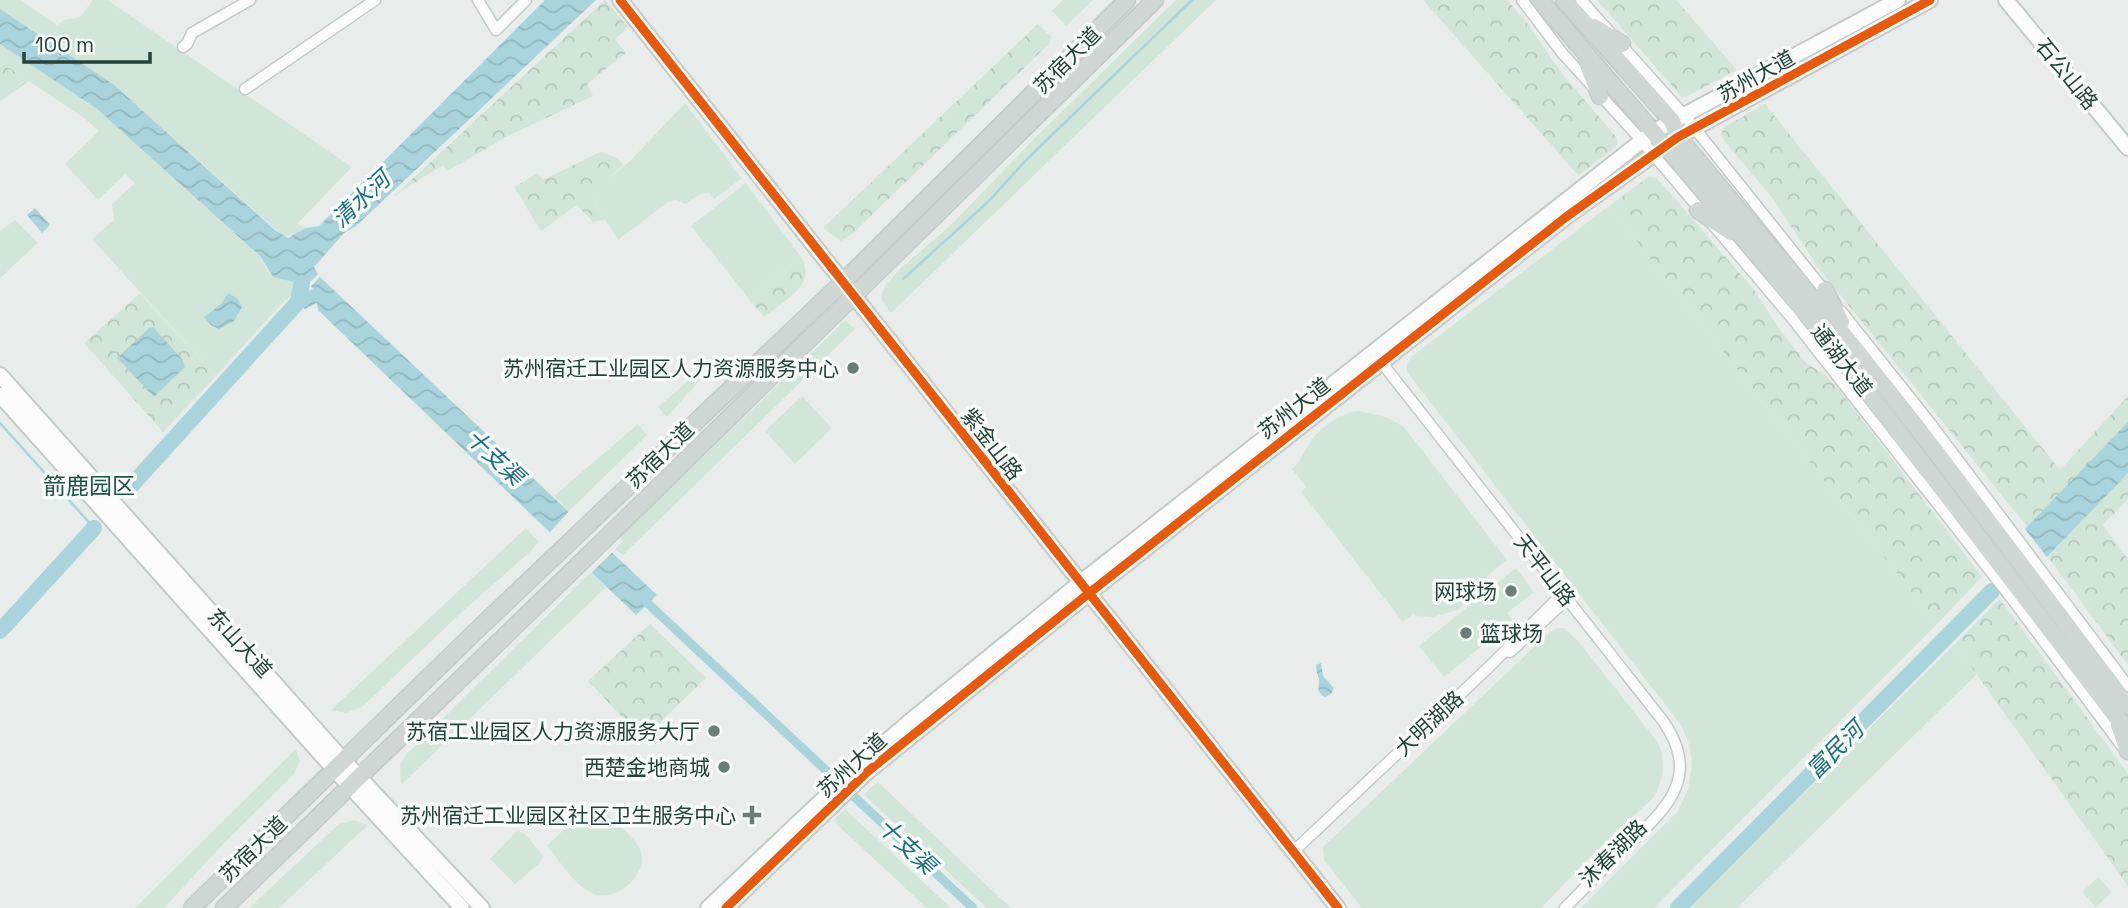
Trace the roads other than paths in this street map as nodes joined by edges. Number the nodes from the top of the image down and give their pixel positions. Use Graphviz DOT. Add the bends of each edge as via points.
graph roads {
  1 [pos="250,0"];
  2 [pos="375,0"];
  3 [pos="478,0"];
  4 [pos="526,0"];
  5 [pos="620,0"];
  6 [pos="1127,0"];
  7 [pos="1155,0"];
  8 [pos="1522,0"];
  9 [pos="1540,0"];
  10 [pos="1564,0"];
  11 [pos="1581,0"];
  12 [pos="1898,0"];
  13 [pos="1930,0"];
  14 [pos="2006,0"];
  15 [pos="1580,18"];
  16 [pos="1622,44"];
  17 [pos="183,47"];
  18 [pos="1580,47"];
  19 [pos="245,89"];
  20 [pos="1600,96"];
  21 [pos="1678,118"];
  22 [pos="1695,129"];
  23 [pos="1647,136"];
  24 [pos="1666,146"];
  25 [pos="2128,148"];
  26 [pos="1698,210"];
  27 [pos="1748,243"];
  28 [pos="843,282"];
  29 [pos="1825,290"];
  30 [pos="853,296"];
  31 [pos="1855,349"];
  32 [pos="1376,359"];
  33 [pos="0,375"];
  34 [pos="0,395"];
  35 [pos="1084,588"];
  36 [pos="1563,598"];
  37 [pos="2128,686"];
  38 [pos="2122,711"];
  39 [pos="2128,732"];
  40 [pos="2128,753"];
  41 [pos="339,764"];
  42 [pos="355,782"];
  43 [pos="1669,799"];
  44 [pos="819,811"];
  45 [pos="1295,853"];
  46 [pos="192,908"];
  47 [pos="224,908"];
  48 [pos="462,908"];
  49 [pos="482,908"];
  50 [pos="708,908"];
  51 [pos="726,908"];
  52 [pos="1338,908"];
  53 [pos="1559,908"];
  54 [pos="1565,908"];
  1 -- 17 [label="street" via="192,33"];
  2 -- 19 [label="street"];
  3 -- 4 [label="street" via="496,30"];
  5 -- 28 [label="street, 紫金山路"];
  6 -- 28 [label="main road, 苏宿大道"];
  7 -- 30 [label="main road, 苏宿大道"];
  8 -- 20 [label="street"];
  9 -- 18 [label="main road, 通湖大道"];
  10 -- 15 [label="main road, 通湖大道"];
  11 -- 16 [label="street"];
  12 -- 21 [label="street, 苏州大道"];
  13 -- 22 [label="street, 苏州大道"];
  14 -- 25 [label="street, 石公山路"];
  15 -- 16 [label="main road"];
  15 -- 21 [label="main road, 通湖大道"];
  16 -- 21 [label="street"];
  18 -- 20 [label="main road"];
  18 -- 23 [label="main road, 通湖大道"];
  20 -- 23 [label="street"];
  21 -- 22 [label="street"];
  21 -- 23 [label="street, 苏州大道"];
  21 -- 24 [label="main road, 通湖大道"];
  22 -- 24 [label="street, 苏州大道"];
  22 -- 29 [label="street"];
  23 -- 24 [label="main road, 通湖大道"];
  23 -- 32 [label="street, 苏州大道"];
  24 -- 26 [label="street"];
  24 -- 27 [label="main road, 通湖大道"];
  24 -- 31 [label="main road, 通湖大道"];
  24 -- 32 [label="street, 苏州大道"];
  26 -- 27 [label="main road"];
  26 -- 40 [label="street" via="1834,371"];
  27 -- 38 [label="main road, 通湖大道"];
  28 -- 30 [label="street, 紫金山路"];
  28 -- 41 [label="main road, 苏宿大道"];
  29 -- 31 [label="main road"];
  29 -- 37 [label="street"];
  30 -- 35 [label="street, 紫金山路"];
  30 -- 42 [label="main road, 苏宿大道"];
  31 -- 38 [label="main road, 通湖大道" via="1947,466"];
  32 -- 35 [label="street, 苏州大道"];
  32 -- 36 [label="street, 天平山路"];
  33 -- 41 [label="street, 东山大道"];
  34 -- 41 [label="street, 东山大道"];
  35 -- 44 [label="street, 苏州大道" via="862,769"];
  35 -- 45 [label="street, 紫金山路"];
  36 -- 43 [label="street, 天平山路" via="1670,741 1675,772"];
  36 -- 45 [label="street, 大明湖路" via="1515,638"];
  38 -- 39 [label="main road, 通湖大道"];
  38 -- 40 [label="main road"];
  41 -- 42 [label="street, 东山大道"];
  41 -- 46 [label="main road, 苏宿大道"];
  42 -- 47 [label="main road, 苏宿大道"];
  42 -- 48 [label="street, 东山大道"];
  42 -- 49 [label="street, 东山大道"];
  43 -- 53 [label="street, 沐春湖路"];
  43 -- 54 [label="street, 沐春湖路"];
  44 -- 50 [label="street, 苏州大道"];
  44 -- 51 [label="street, 苏州大道"];
  45 -- 52 [label="street, 紫金山路"];
}
